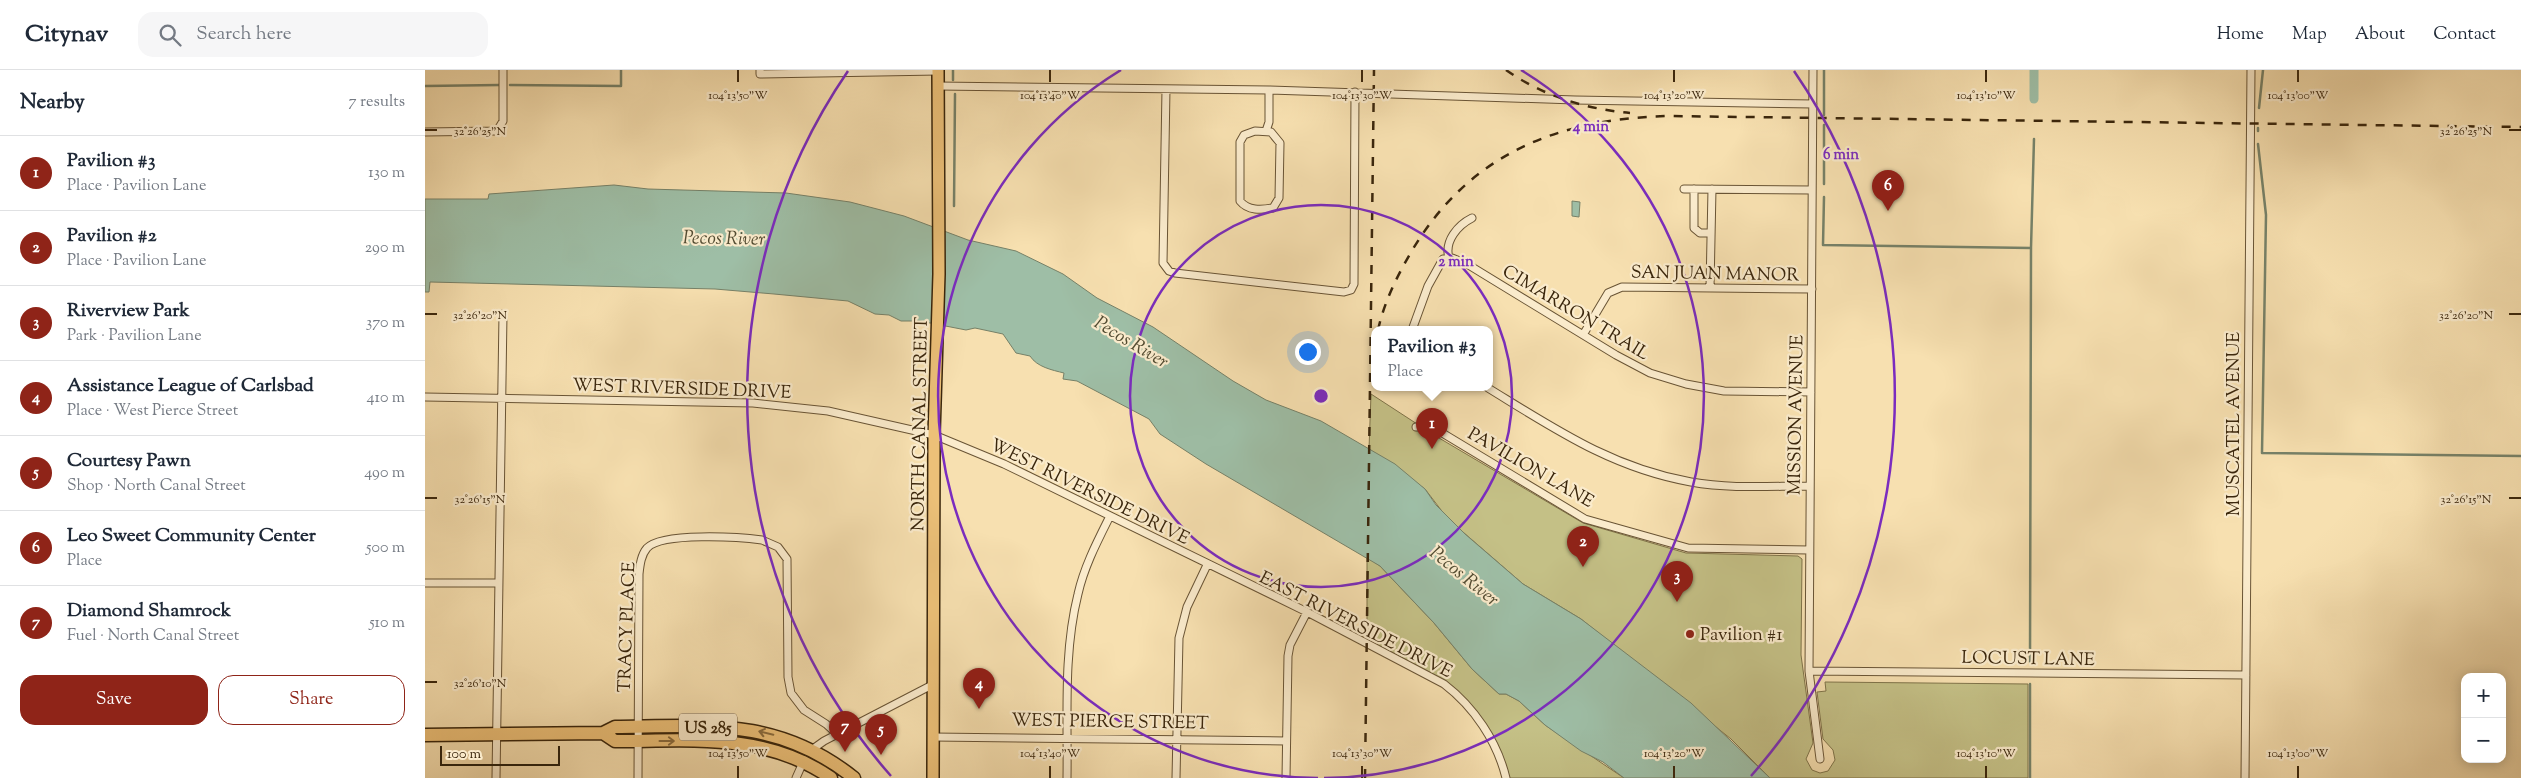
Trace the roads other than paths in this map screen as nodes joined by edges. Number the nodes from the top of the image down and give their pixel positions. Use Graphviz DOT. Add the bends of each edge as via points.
graph roads {
  1 [pos="503,70"];
  2 [pos="760,70"];
  3 [pos="938,70"];
  4 [pos="1813,70"];
  5 [pos="2251,70"];
  6 [pos="938,86"];
  7 [pos="1166,90"];
  8 [pos="1269,90"];
  9 [pos="1355,92"];
  10 [pos="1813,104"];
  11 [pos="1266,131"];
  12 [pos="425,132"];
  13 [pos="1684,189"];
  14 [pos="1694,189"];
  15 [pos="1711,189"];
  16 [pos="1812,190"];
  17 [pos="1472,218"];
  18 [pos="1710,233"];
  19 [pos="1449,258"];
  20 [pos="1710,288"];
  21 [pos="1811,289"];
  22 [pos="503,314"];
  23 [pos="1413,326"];
  24 [pos="1583,335"];
  25 [pos="1493,391"];
  26 [pos="1811,392"];
  27 [pos="425,397"];
  28 [pos="501,398"];
  29 [pos="1416,427"];
  30 [pos="934,435"];
  31 [pos="1809,486"];
  32 [pos="1110,516"];
  33 [pos="1809,550"];
  34 [pos="1207,565"];
  35 [pos="425,583"];
  36 [pos="497,583"];
  37 [pos="1307,612"];
  38 [pos="1809,671"];
  39 [pos="2246,676"];
  40 [pos="932,685"];
  41 [pos="638,727"];
  42 [pos="603,733"];
  43 [pos="425,734"];
  44 [pos="837,734"];
  45 [pos="496,735"];
  46 [pos="933,737"];
  47 [pos="1067,739"];
  48 [pos="1177,740"];
  49 [pos="638,741"];
  50 [pos="1286,741"];
  51 [pos="811,749"];
  52 [pos="1820,759"];
  53 [pos="803,762"];
  54 [pos="495,778"];
  55 [pos="638,778"];
  56 [pos="796,778"];
  57 [pos="831,778"];
  58 [pos="854,778"];
  59 [pos="933,778"];
  60 [pos="1067,778"];
  61 [pos="1176,778"];
  62 [pos="1286,778"];
  63 [pos="1506,778"];
  64 [pos="2245,778"];
  1 -- 12 [label="street" via="503,121 497,131"];
  2 -- 3 [label="street" via="760,74"];
  3 -- 6 [label="main road, NORTH CANAL STREET"];
  4 -- 10 [label="street, MISSION AVENUE"];
  5 -- 39 [label="street, MUSCATEL AVENUE"];
  6 -- 7 [label="street"];
  6 -- 30 [label="main road, NORTH CANAL STREET" via="937,420"];
  7 -- 8 [label="street"];
  7 -- 9 [label="street" via="1165,267 1175,273 1344,292 1351,290 1354,284"];
  8 -- 9 [label="street"];
  8 -- 11 [label="street"];
  9 -- 10 [label="street"];
  10 -- 16 [label="street, MISSION AVENUE"];
  11 -- 11 [label="street" via="1249,132 1240,142 1239,194 1242,204 1253,209 1273,208 1279,198 1280,143 1275,134"];
  13 -- 14 [label="street"];
  14 -- 15 [label="street"];
  14 -- 18 [label="street" via="1694,228 1700,233"];
  15 -- 16 [label="street"];
  15 -- 18 [label="street"];
  16 -- 21 [label="street, MISSION AVENUE"];
  17 -- 19 [label="street" via="1463,223 1452,238 1447,251"];
  18 -- 20 [label="street"];
  19 -- 23 [label="street" via="1443,260 1428,286"];
  19 -- 24 [label="street, CIMARRON TRAIL" via="1467,264"];
  20 -- 21 [label="street, SAN JUAN MANOR"];
  20 -- 24 [label="street, SAN JUAN MANOR" via="1615,288 1608,293"];
  21 -- 26 [label="street, MISSION AVENUE"];
  22 -- 28 [label="street"];
  24 -- 26 [label="street, CIMARRON TRAIL" via="1641,369 1686,384 1724,390"];
  25 -- 31 [label="street" via="1589,448 1671,478 1711,484"];
  26 -- 31 [label="street, MISSION AVENUE"];
  27 -- 28 [label="street, WEST RIVERSIDE DRIVE"];
  28 -- 30 [label="street, WEST RIVERSIDE DRIVE" via="762,404 828,412"];
  28 -- 36 [label="street"];
  29 -- 33 [label="street, PAVILION LANE" via="1439,431 1585,519 1688,548"];
  30 -- 32 [label="street, WEST RIVERSIDE DRIVE" via="975,450"];
  30 -- 40 [label="main road, NORTH CANAL STREET"];
  31 -- 33 [label="street, MISSION AVENUE"];
  32 -- 34 [label="street, WEST RIVERSIDE DRIVE"];
  32 -- 47 [label="street" via="1088,561 1075,606 1069,650"];
  33 -- 38 [label="street, MISSION AVENUE"];
  34 -- 37 [label="street, EAST RIVERSIDE DRIVE"];
  34 -- 48 [label="street" via="1187,606 1179,638"];
  35 -- 36 [label="street"];
  36 -- 45 [label="street"];
  37 -- 50 [label="street" via="1290,645 1288,656"];
  37 -- 63 [label="street, EAST RIVERSIDE DRIVE" via="1419,669 1453,691 1494,744"];
  38 -- 39 [label="street, LOCUST LANE"];
  38 -- 52 [label="street, MISSION AVENUE"];
  39 -- 64 [label="street, MUSCATEL AVENUE"];
  40 -- 44 [label="street"];
  40 -- 46 [label="main road, NORTH CANAL STREET"];
  41 -- 42 [label="highway, US 285" via="615,727"];
  41 -- 44 [label="street, TRACY PLACE" via="639,574 643,554 662,539 754,539 771,542 787,559 791,694 804,710"];
  41 -- 49 [label="street"];
  51 -- 41 [label="highway, US 285, one-way" via="778,736 740,728"];
  42 -- 45 [label="highway, US 285"];
  42 -- 49 [label="highway, US 285" via="615,741"];
  43 -- 45 [label="highway, US 285"];
  44 -- 51 [label="street"];
  45 -- 54 [label="street"];
  46 -- 47 [label="street, WEST PIERCE STREET"];
  46 -- 59 [label="main road, NORTH CANAL STREET"];
  47 -- 48 [label="street, WEST PIERCE STREET"];
  47 -- 60 [label="street"];
  48 -- 50 [label="street, WEST PIERCE STREET"];
  48 -- 61 [label="street"];
  49 -- 53 [label="highway, US 285, one-way" via="739,742 775,750"];
  49 -- 55 [label="street"];
  50 -- 62 [label="street"];
  51 -- 53 [label="street"];
  51 -- 58 [label="highway, US 285"];
  53 -- 56 [label="street"];
  53 -- 57 [label="highway, US 285"];
}
